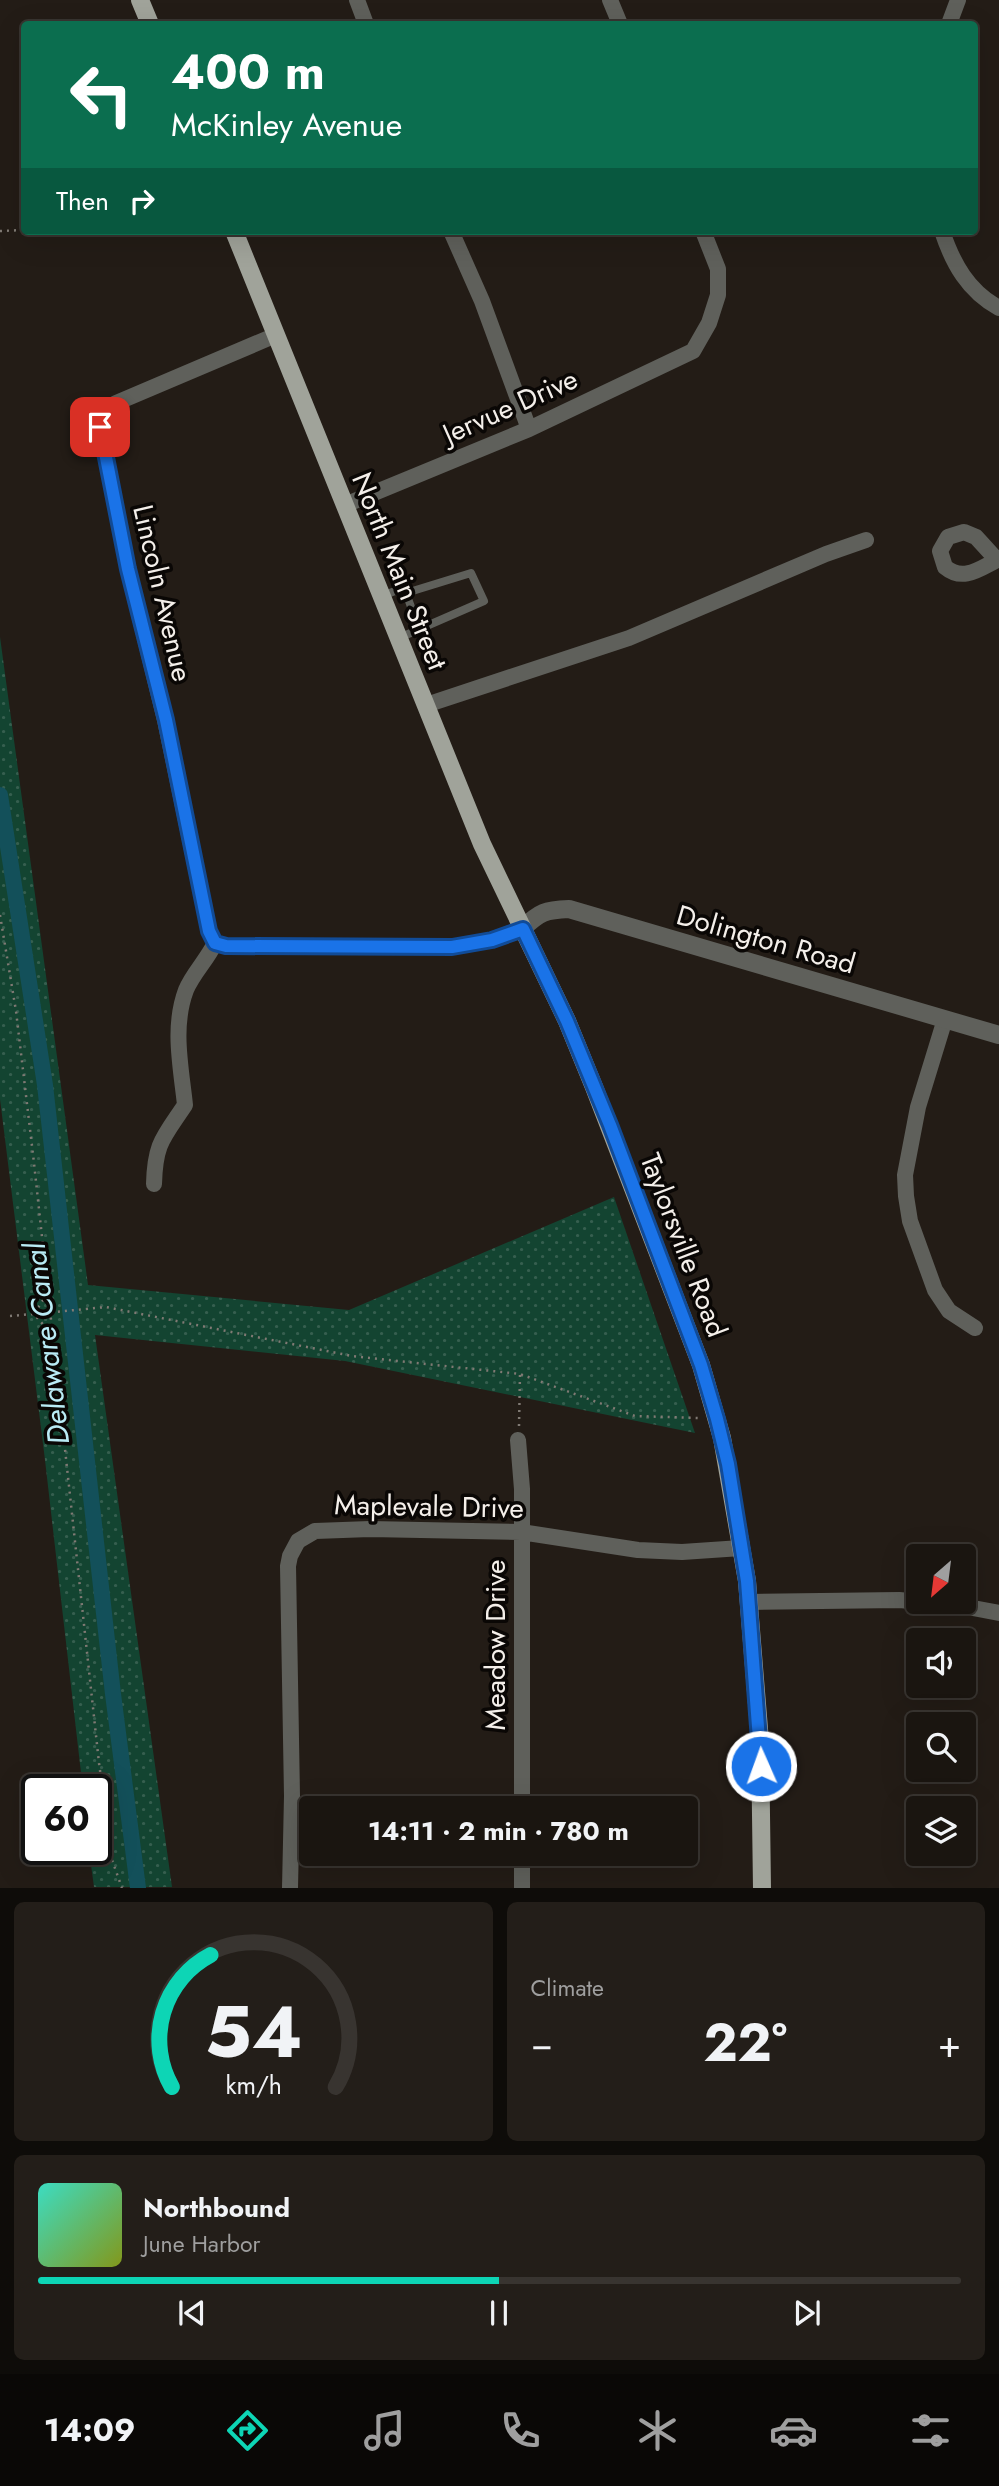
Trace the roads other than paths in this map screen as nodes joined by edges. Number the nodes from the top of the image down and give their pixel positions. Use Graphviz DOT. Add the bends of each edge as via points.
graph roads {
  1 [pos="140,0"];
  2 [pos="357,0"];
  3 [pos="610,0"];
  4 [pos="958,0"];
  5 [pos="149,21"];
  6 [pos="365,21"];
  7 [pos="620,21"];
  8 [pos="950,21"];
  9 [pos="236,235"];
  10 [pos="453,235"];
  11 [pos="705,235"];
  12 [pos="943,235"];
  13 [pos="999,308"];
  14 [pos="276,335"];
  15 [pos="529,429"];
  16 [pos="345,505"];
  17 [pos="866,540"];
  18 [pos="406,593"];
  19 [pos="382,596"];
  20 [pos="419,629"];
  21 [pos="399,638"];
  22 [pos="426,705"];
  23 [pos="523,929"];
  24 [pos="214,947"];
  25 [pos="945,1019"];
  26 [pos="999,1035"];
  27 [pos="154,1184"];
  28 [pos="975,1328"];
  29 [pos="518,1440"];
  30 [pos="521,1532"];
  31 [pos="741,1548"];
  32 [pos="749,1602"];
  33 [pos="997,1613"];
  34 [pos="522,1796"];
  35 [pos="522,1866"];
  36 [pos="289,1888"];
  37 [pos="522,1888"];
  38 [pos="762,1888"];
  1 -- 5 [label="main road"];
  2 -- 6 [label="street"];
  3 -- 7 [label="street"];
  4 -- 8 [label="street"];
  9 -- 14 [label="main road, North Main Street"];
  10 -- 15 [label="street"];
  11 -- 15 [label="street, Jervue Drive" via="718,269 718,295 693,351"];
  12 -- 13 [label="street" via="967,283"];
  14 -- 16 [label="main road, North Main Street"];
  14 -- 24 [label="street, Lincoln Avenue" via="116,403 102,417 101,440 128,569 166,720"];
  15 -- 16 [label="street, Jervue Drive"];
  16 -- 19 [label="main road, North Main Street"];
  17 -- 22 [label="street" via="629,638"];
  18 -- 19 [label="lane"];
  18 -- 20 [label="lane"];
  18 -- 20 [label="lane" via="471,573 484,601"];
  19 -- 21 [label="main road, North Main Street"];
  20 -- 21 [label="lane"];
  21 -- 22 [label="main road, North Main Street"];
  22 -- 23 [label="main road, North Main Street" via="482,844"];
  23 -- 24 [label="street" via="452,947"];
  23 -- 25 [label="street, Dolington Road" via="538,914 569,909"];
  23 -- 31 [label="main road, Taylorsville Road" via="599,1098 701,1365 728,1464"];
  24 -- 27 [label="street" via="185,993 178,1040 185,1105 159,1144"];
  25 -- 26 [label="street, Dolington Road"];
  25 -- 28 [label="street" via="918,1107 905,1175 906,1196 910,1221 935,1290 949,1311"];
  29 -- 30 [label="street, Meadow Drive"];
  30 -- 31 [label="street, Maplevale Drive" via="638,1550"];
  30 -- 34 [label="street, Meadow Drive"];
  30 -- 36 [label="street, Maplevale Drive" via="315,1531 299,1541 288,1566"];
  31 -- 32 [label="main road, Taylorsville Road"];
  32 -- 33 [label="street" via="899,1600"];
  32 -- 38 [label="main road, Taylorsville Road" via="760,1741"];
  35 -- 37 [label="street"];
}
